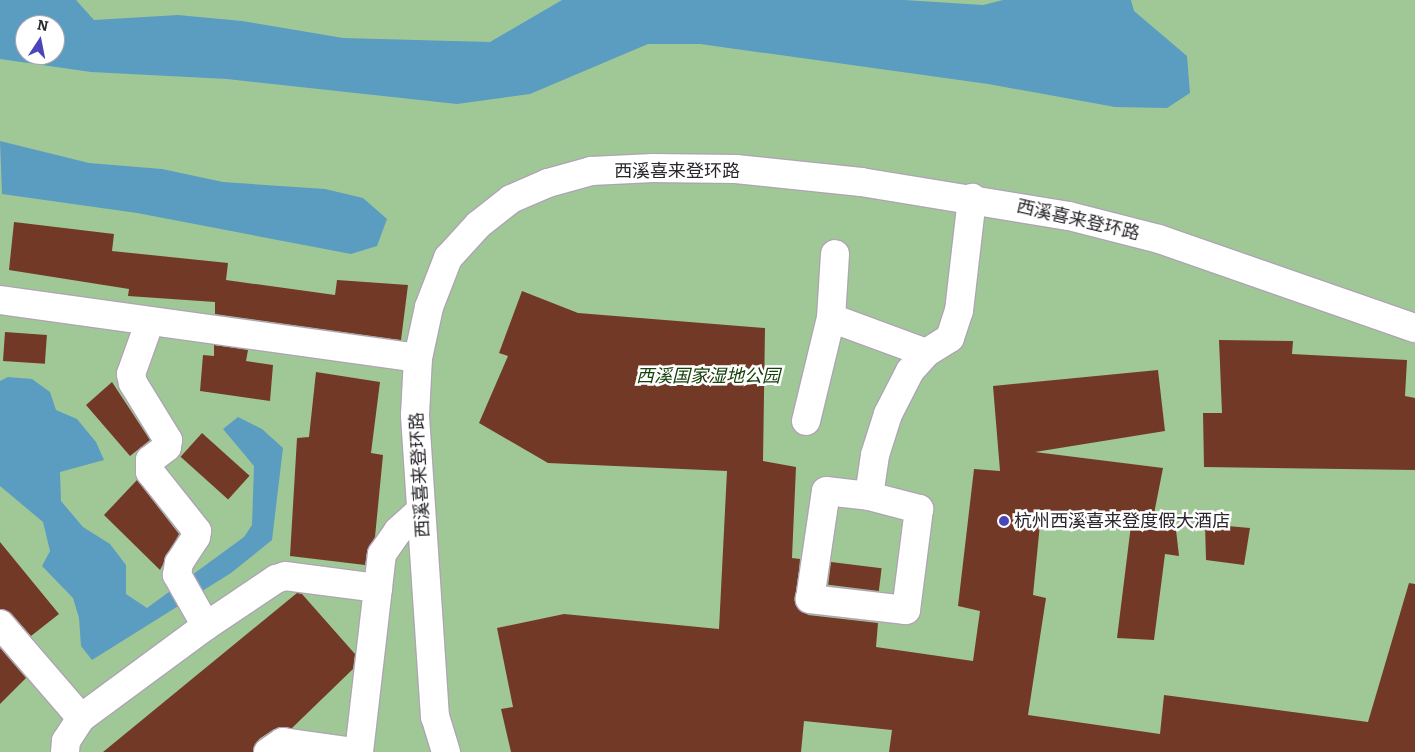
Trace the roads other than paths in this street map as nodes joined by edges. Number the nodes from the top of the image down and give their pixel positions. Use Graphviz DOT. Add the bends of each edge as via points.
graph roads {
  1 [pos="972,198"];
  2 [pos="835,254"];
  3 [pos="0,300"];
  4 [pos="831,318"];
  5 [pos="150,321"];
  6 [pos="1415,328"];
  7 [pos="926,353"];
  8 [pos="418,358"];
  9 [pos="806,421"];
  10 [pos="869,496"];
  11 [pos="421,510"];
  12 [pos="378,588"];
  13 [pos="200,616"];
  14 [pos="0,624"];
  15 [pos="81,718"];
  16 [pos="65,752"];
  17 [pos="268,752"];
  18 [pos="354,752"];
  19 [pos="359,752"];
  20 [pos="446,752"];
  1 -- 6 [label="street, 西溪喜来登环路" via="1069,216 1159,239"];
  1 -- 7 [label="street" via="959,311 950,338"];
  1 -- 8 [label="street, 西溪喜来登环路" via="736,169 653,168 591,172 548,183 510,199 478,225 448,258 428,307"];
  2 -- 4 [label="street"];
  3 -- 5 [label="street"];
  4 -- 7 [label="street"];
  4 -- 9 [label="street"];
  5 -- 8 [label="street"];
  5 -- 13 [label="street" via="131,374 133,383 168,440 167,447 150,460 150,472 196,531 196,537 179,563 177,575"];
  7 -- 10 [label="street" via="910,371 888,414 875,455"];
  8 -- 11 [label="street, 西溪喜来登环路" via="415,415"];
  10 -- 10 [label="street" via="826,491 810,599 906,610 919,509"];
  11 -- 12 [label="street" via="398,531 382,554"];
  11 -- 20 [label="street, 西溪喜来登环路" via="435,717"];
  12 -- 13 [label="street" via="285,576"];
  12 -- 19 [label="street"];
  13 -- 15 [label="street"];
  14 -- 15 [label="street"];
  15 -- 16 [label="street" via="66,740"];
  17 -- 18 [label="street" via="283,742"];
}
